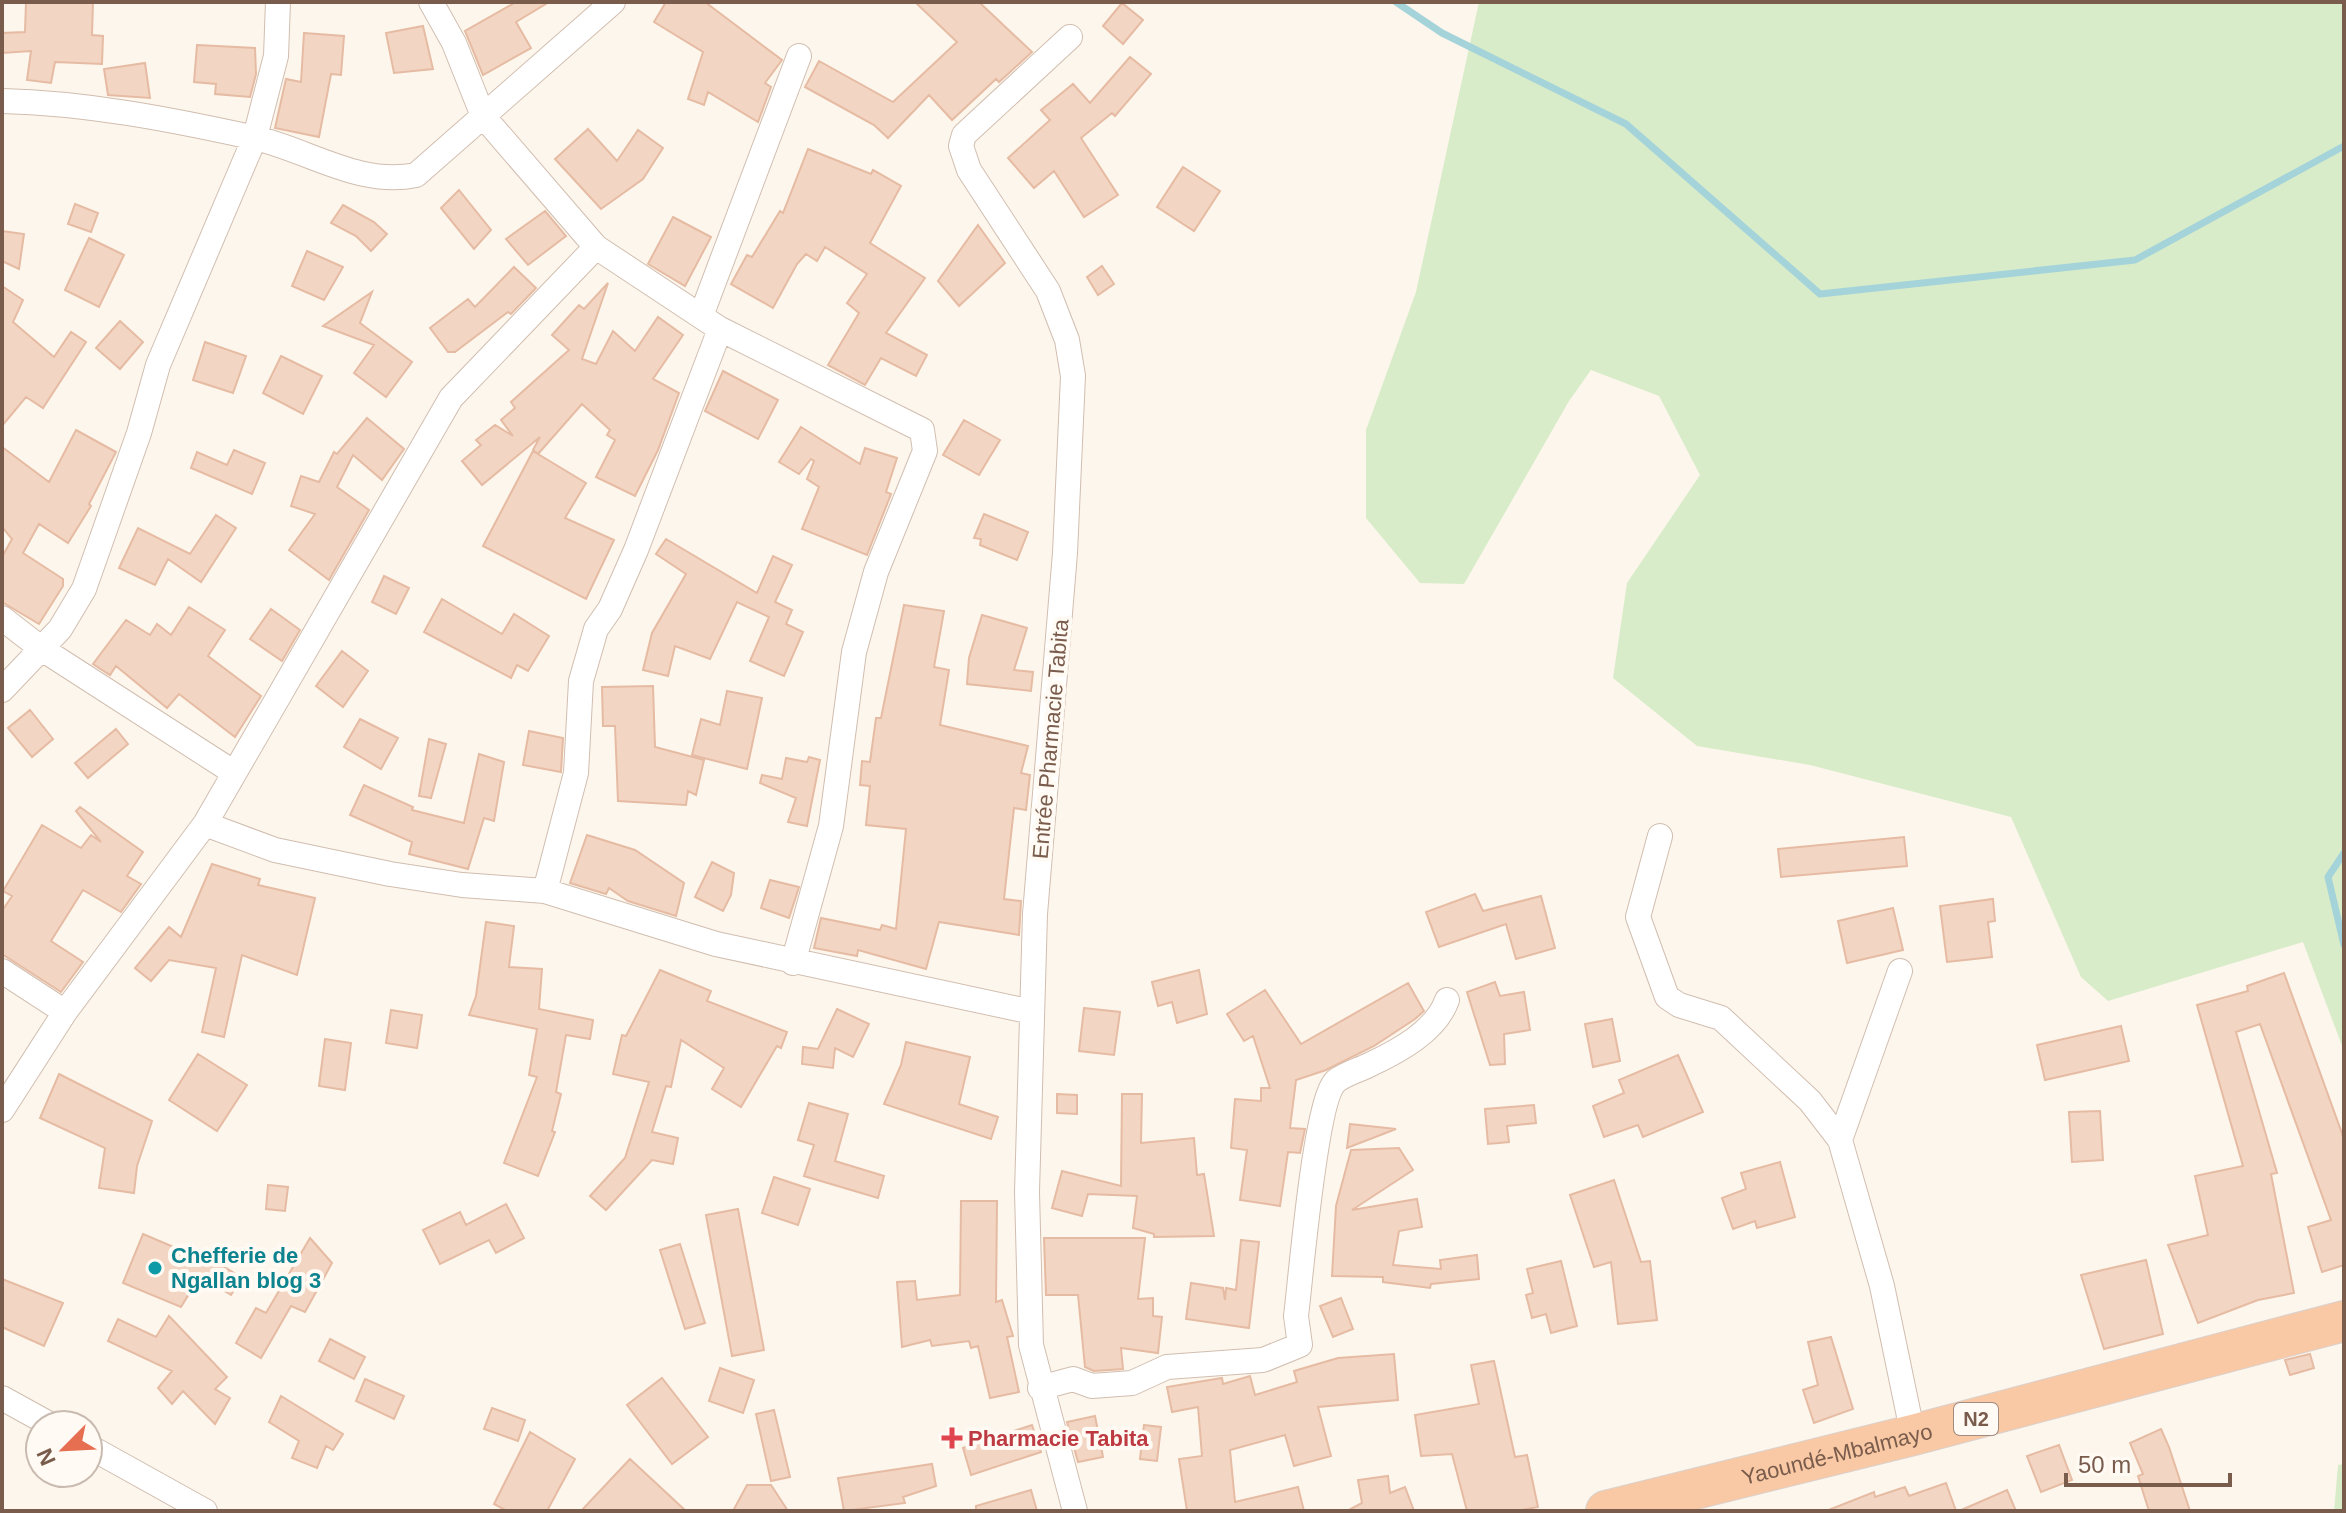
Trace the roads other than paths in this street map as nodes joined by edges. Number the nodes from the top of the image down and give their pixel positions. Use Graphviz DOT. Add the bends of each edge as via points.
graph roads {
  1 [pos="278,2"];
  2 [pos="431,2"];
  3 [pos="613,2"];
  4 [pos="1070,37"];
  5 [pos="799,56"];
  6 [pos="2,101"];
  7 [pos="483,116"];
  8 [pos="255,137"];
  9 [pos="596,247"];
  10 [pos="710,322"];
  11 [pos="2,618"];
  12 [pos="42,649"];
  13 [pos="2,690"];
  14 [pos="233,772"];
  15 [pos="205,824"];
  16 [pos="1660,836"];
  17 [pos="545,891"];
  18 [pos="793,963"];
  19 [pos="2,971"];
  20 [pos="1900,971"];
  21 [pos="1447,1000"];
  22 [pos="65,1012"];
  23 [pos="1032,1012"];
  24 [pos="2,1110"];
  25 [pos="1840,1140"];
  26 [pos="2344,1321"];
  27 [pos="1040,1388"];
  28 [pos="2,1398"];
  29 [pos="24,1410"];
  30 [pos="1913,1435"];
  31 [pos="104,1455"];
  32 [pos="205,1511"];
  33 [pos="1075,1511"];
  34 [pos="1606,1511"];
  1 -- 8 [label="street" via="276,56"];
  2 -- 7 [label="street"];
  3 -- 7 [label="street"];
  4 -- 23 [label="street, Entrée Pharmacie Tabita" via="964,135 961,146 969,170 1048,291 1067,340 1073,376"];
  5 -- 10 [label="street"];
  6 -- 8 [label="street" via="113,110"];
  7 -- 8 [label="street" via="416,175 391,181"];
  7 -- 9 [label="street"];
  8 -- 12 [label="street" via="158,365 84,589"];
  9 -- 10 [label="street"];
  9 -- 14 [label="street" via="451,398"];
  10 -- 17 [label="street" via="636,550 596,629 581,681 576,773"];
  10 -- 18 [label="street" via="922,430 925,440 876,572 854,652 831,826"];
  11 -- 12 [label="street"];
  12 -- 13 [label="street"];
  12 -- 14 [label="street"];
  14 -- 15 [label="street"];
  15 -- 17 [label="street" via="275,850 390,874"];
  15 -- 22 [label="street"];
  16 -- 25 [label="street" via="1638,917 1667,997 1721,1018 1810,1101"];
  17 -- 18 [label="street"];
  18 -- 23 [label="street"];
  19 -- 22 [label="street"];
  20 -- 25 [label="street"];
  21 -- 27 [label="street" via="1441,1017 1428,1029 1337,1080 1327,1093 1296,1316 1300,1345 1263,1360 1167,1367 1132,1383 1092,1386 1073,1379"];
  22 -- 24 [label="street"];
  23 -- 27 [label="street, Entrée Pharmacie Tabita" via="1027,1192 1031,1345"];
  25 -- 30 [label="street" via="1882,1286"];
  26 -- 30 [label="highway, Yaoundé-Mbalmayo / N2"];
  27 -- 33 [label="street, Entrée Pharmacie Tabita"];
  28 -- 29 [label="street"];
  30 -- 34 [label="highway, Yaoundé-Mbalmayo / N2"];
  31 -- 32 [label="street"];
}
